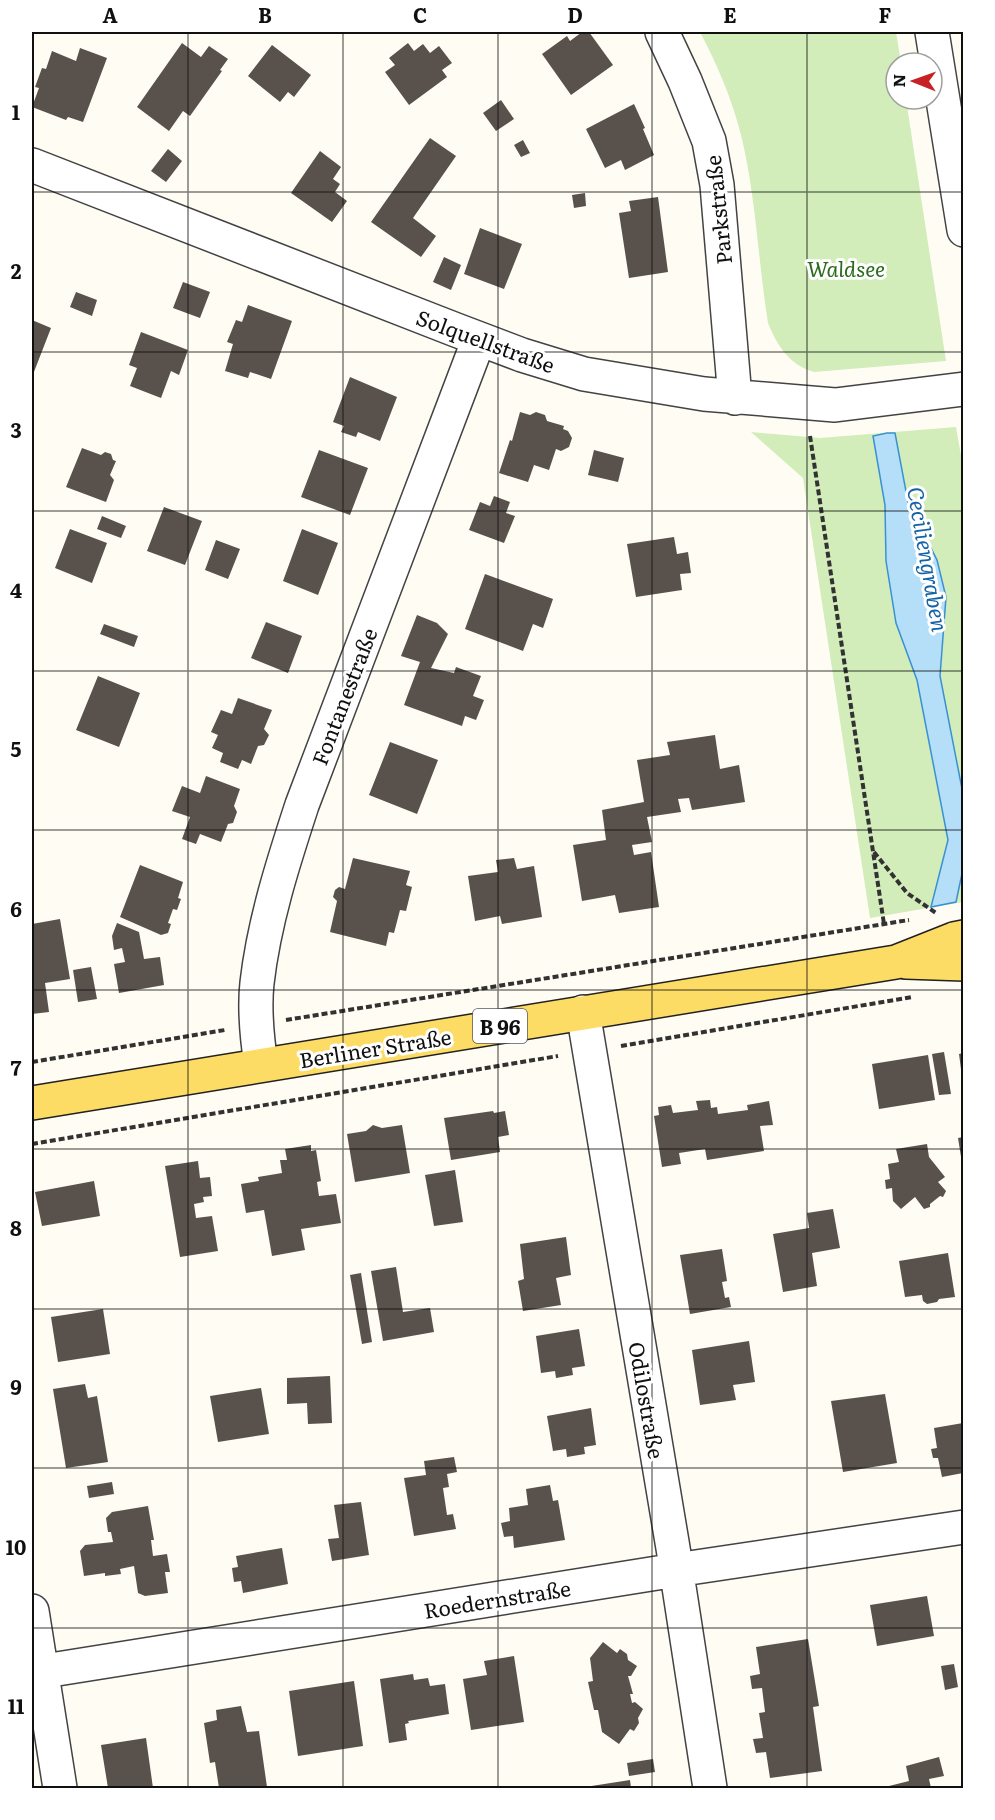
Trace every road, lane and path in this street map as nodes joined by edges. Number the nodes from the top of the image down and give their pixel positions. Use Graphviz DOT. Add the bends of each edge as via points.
graph roads {
  1 [pos="663,32"];
  2 [pos="932,32"];
  3 [pos="32,165"];
  4 [pos="963,230"];
  5 [pos="479,339"];
  6 [pos="963,389"];
  7 [pos="735,398"];
  8 [pos="808,404"];
  9 [pos="872,850"];
  10 [pos="928,917"];
  11 [pos="917,919"];
  12 [pos="884,924"];
  13 [pos="963,938"];
  14 [pos="896,962"];
  15 [pos="963,964"];
  16 [pos="918,996"];
  17 [pos="583,1012"];
  18 [pos="277,1021"];
  19 [pos="232,1029"];
  20 [pos="620,1046"];
  21 [pos="559,1056"];
  22 [pos="32,1062"];
  23 [pos="261,1065"];
  24 [pos="32,1103"];
  25 [pos="32,1144"];
  26 [pos="963,1527"];
  27 [pos="676,1569"];
  28 [pos="32,1611"];
  29 [pos="36,1672"];
  30 [pos="60,1788"];
  31 [pos="710,1788"];
  1 -- 7 [label="street, Parkstraße" via="709,141 717,185"];
  2 -- 4 [label="street"];
  3 -- 5 [label="street, Solquellstraße"];
  5 -- 7 [label="street, Solquellstraße" via="584,374"];
  5 -- 23 [label="street, Fontanestraße" via="306,793 281,869 257,984 256,1025"];
  6 -- 8 [label="street, Solquellstraße" via="835,405"];
  7 -- 8 [label="street, Solquellstraße"];
  8 -- 9 [label="path" via="810,451"];
  9 -- 10 [label="path" via="908,893 939,915"];
  9 -- 12 [label="path"];
  11 -- 12 [label="path"];
  12 -- 18 [label="path"];
  13 -- 14 [label="main road, Berliner Straße / B 96"];
  14 -- 15 [label="main road, Berliner Straße / B 96"];
  14 -- 17 [label="main road, Berliner Straße / B 96"];
  16 -- 20 [label="path"];
  17 -- 23 [label="main road, Berliner Straße / B 96"];
  17 -- 27 [label="street, Odilostraße"];
  19 -- 22 [label="path"];
  21 -- 25 [label="path"];
  23 -- 24 [label="main road, Berliner Straße / B 96"];
  26 -- 27 [label="street, Roedernstraße"];
  27 -- 29 [label="street, Roedernstraße"];
  27 -- 31 [label="street, Odilostraße"];
  28 -- 29 [label="street"];
  29 -- 30 [label="street"];
}
